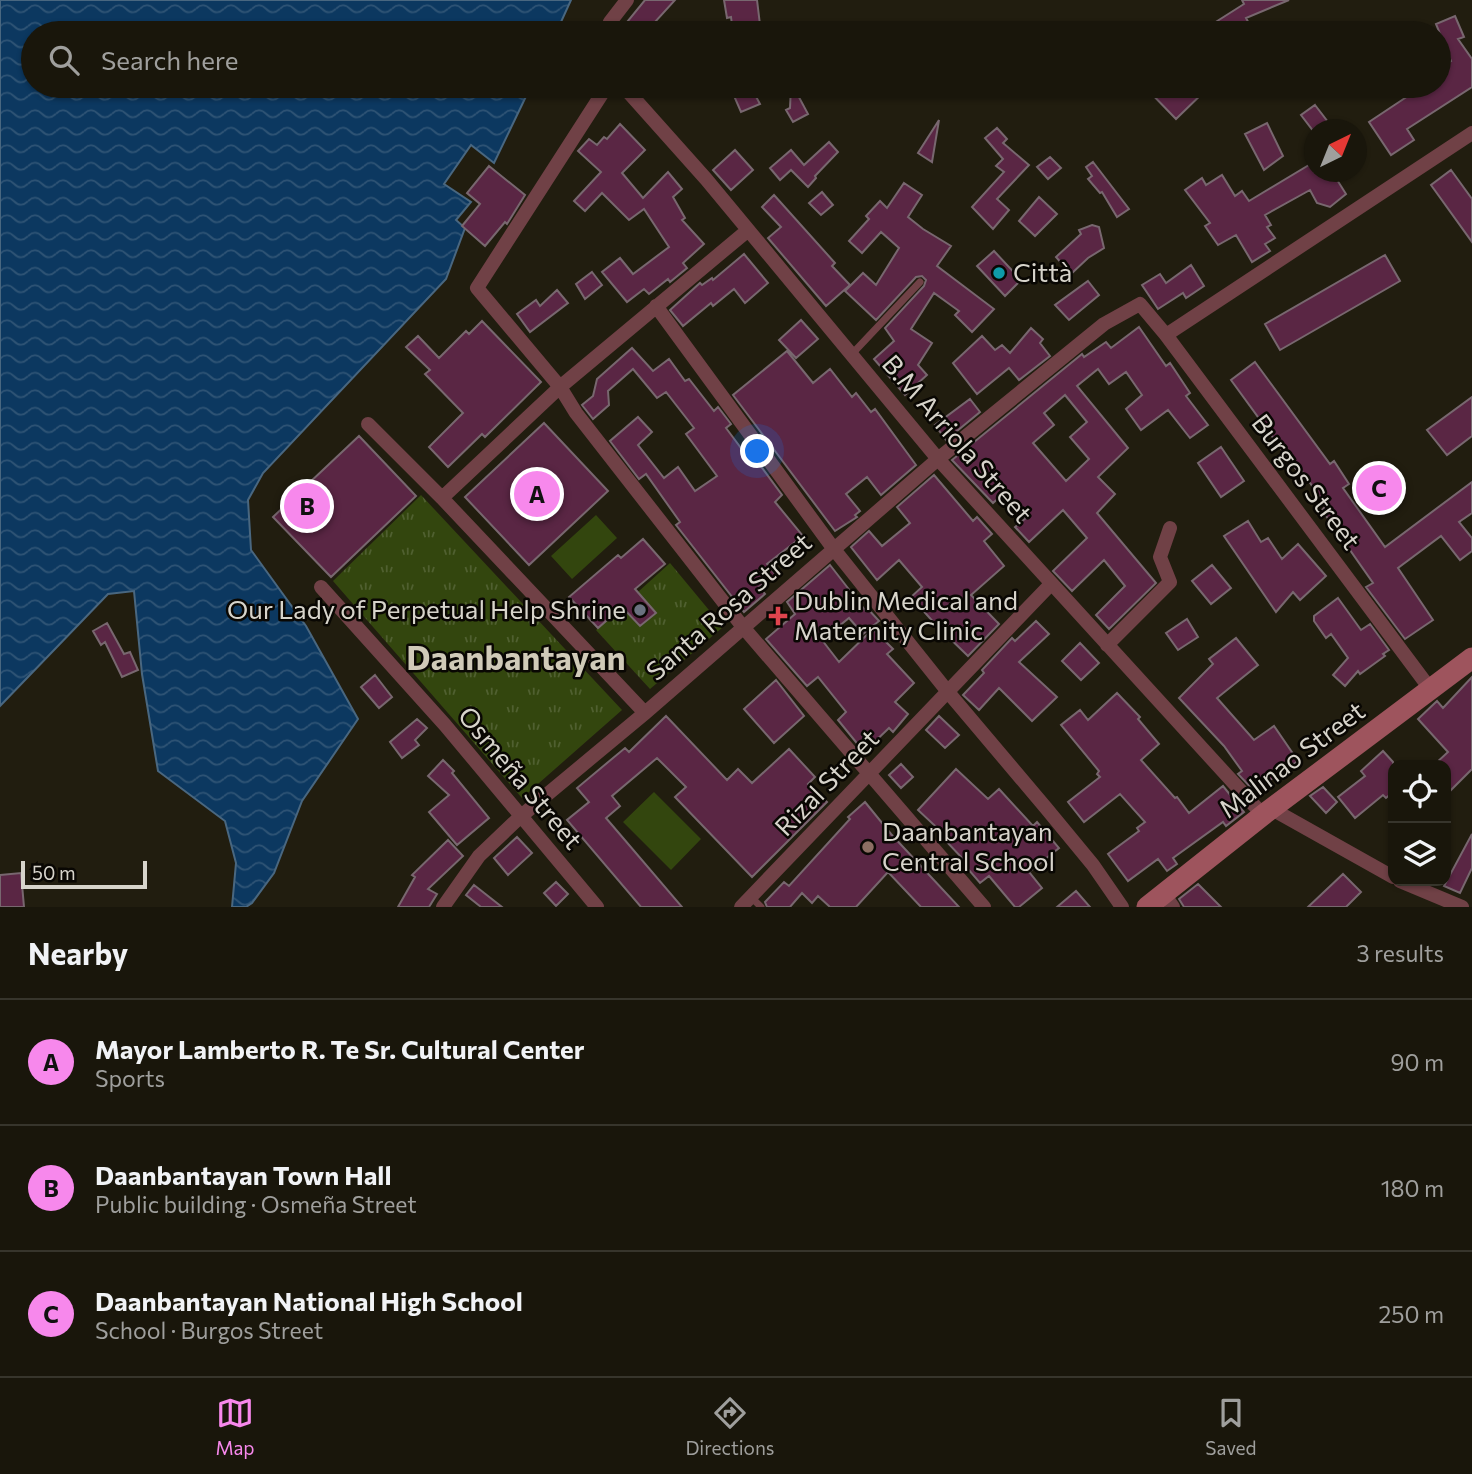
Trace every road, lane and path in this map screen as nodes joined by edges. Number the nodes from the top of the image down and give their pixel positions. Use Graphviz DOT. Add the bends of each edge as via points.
graph roads {
  1 [pos="627,0"];
  2 [pos="611,21"];
  3 [pos="599,98"];
  4 [pos="634,98"];
  5 [pos="1472,132"];
  6 [pos="747,231"];
  7 [pos="920,282"];
  8 [pos="1140,304"];
  9 [pos="656,306"];
  10 [pos="1166,335"];
  11 [pos="852,354"];
  12 [pos="560,387"];
  13 [pos="368,424"];
  14 [pos="937,459"];
  15 [pos="442,498"];
  16 [pos="1170,528"];
  17 [pos="833,548"];
  18 [pos="1051,584"];
  19 [pos="321,587"];
  20 [pos="743,626"];
  21 [pos="1107,645"];
  22 [pos="1472,658"];
  23 [pos="1431,690"];
  24 [pos="948,692"];
  25 [pos="645,713"];
  26 [pos="871,773"];
  27 [pos="1268,812"];
  28 [pos="520,817"];
  29 [pos="1388,874"];
  30 [pos="1412,886"];
  31 [pos="1161,903"];
  32 [pos="751,904"];
  33 [pos="593,906"];
  34 [pos="443,907"];
  35 [pos="984,907"];
  36 [pos="1122,907"];
  37 [pos="1462,907"];
  1 -- 2 [label="street"];
  3 -- 12 [label="street" via="477,288"];
  4 -- 6 [label="street, B.M Arriola Street"];
  5 -- 10 [label="street"];
  6 -- 9 [label="street"];
  6 -- 11 [label="street, B.M Arriola Street"];
  7 -- 11 [label="lane"];
  8 -- 10 [label="street, Burgos Street"];
  8 -- 14 [label="street, Santa Rosa Street" via="1104,324"];
  9 -- 12 [label="street"];
  9 -- 17 [label="street"];
  10 -- 23 [label="street, Burgos Street"];
  11 -- 14 [label="street, B.M Arriola Street"];
  12 -- 15 [label="street"];
  12 -- 20 [label="street"];
  13 -- 15 [label="street"];
  14 -- 17 [label="street, Santa Rosa Street"];
  14 -- 18 [label="street, B.M Arriola Street"];
  15 -- 25 [label="street"];
  16 -- 21 [label="street" via="1160,557 1170,582"];
  17 -- 20 [label="street, Santa Rosa Street"];
  17 -- 24 [label="street"];
  18 -- 21 [label="street, B.M Arriola Street"];
  18 -- 24 [label="street, Rizal Street"];
  19 -- 28 [label="street, Osmeña Street"];
  20 -- 25 [label="street, Santa Rosa Street"];
  20 -- 26 [label="street"];
  21 -- 27 [label="street, B.M Arriola Street"];
  22 -- 23 [label="main road, Malinao Street"];
  23 -- 27 [label="main road, Malinao Street"];
  24 -- 26 [label="street, Rizal Street"];
  24 -- 36 [label="street" via="1093,865"];
  25 -- 28 [label="street, Santa Rosa Street"];
  26 -- 32 [label="street, Rizal Street"];
  26 -- 35 [label="street"];
  27 -- 29 [label="street, B.M Arriola Street"];
  27 -- 31 [label="main road, Malinao Street"];
  28 -- 33 [label="street, Osmeña Street"];
  28 -- 34 [label="street, Santa Rosa Street" via="479,856"];
  30 -- 37 [label="street"];
}
